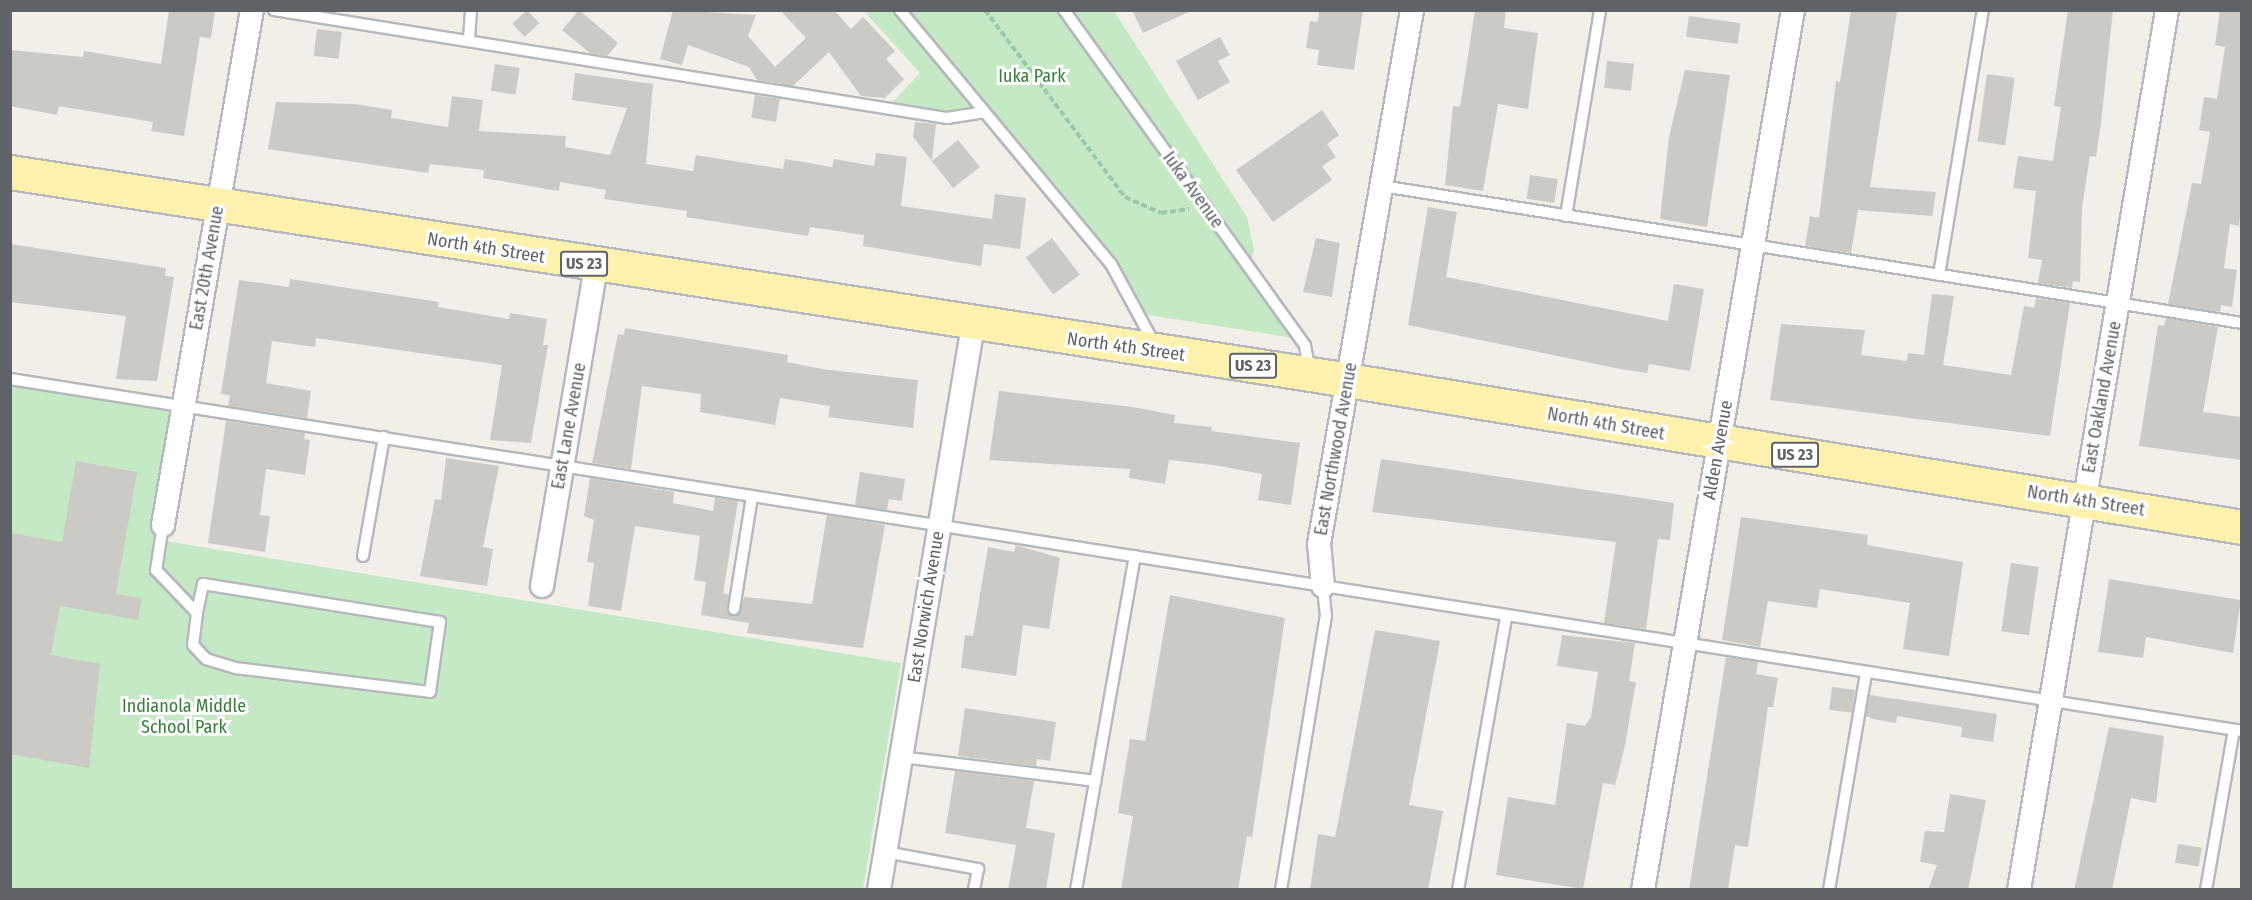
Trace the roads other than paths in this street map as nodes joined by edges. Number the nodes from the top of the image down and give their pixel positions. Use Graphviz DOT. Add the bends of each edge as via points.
graph roads {
  1 [pos="252,10"];
  2 [pos="274,10"];
  3 [pos="471,10"];
  4 [pos="900,10"];
  5 [pos="1064,10"];
  6 [pos="1412,10"];
  7 [pos="1600,10"];
  8 [pos="1793,10"];
  9 [pos="1983,10"];
  10 [pos="2167,10"];
  11 [pos="470,39"];
  12 [pos="984,112"];
  13 [pos="10,172"];
  14 [pos="1382,186"];
  15 [pos="219,206"];
  16 [pos="1566,216"];
  17 [pos="1753,245"];
  18 [pos="596,266"];
  19 [pos="1940,275"];
  20 [pos="2118,303"];
  21 [pos="2241,323"];
  22 [pos="973,325"];
  23 [pos="1157,352"];
  24 [pos="1309,374"];
  25 [pos="10,379"];
  26 [pos="1349,380"];
  27 [pos="182,407"];
  28 [pos="384,437"];
  29 [pos="1719,443"];
  30 [pos="563,464"];
  31 [pos="752,497"];
  32 [pos="2085,501"];
  33 [pos="940,522"];
  34 [pos="164,525"];
  35 [pos="2241,527"];
  36 [pos="363,556"];
  37 [pos="1135,556"];
  38 [pos="542,586"];
  39 [pos="1323,586"];
  40 [pos="734,609"];
  41 [pos="197,613"];
  42 [pos="1506,618"];
  43 [pos="1684,646"];
  44 [pos="1866,674"];
  45 [pos="2050,700"];
  46 [pos="2238,731"];
  47 [pos="901,757"];
  48 [pos="1096,781"];
  49 [pos="885,852"];
  50 [pos="879,890"];
  51 [pos="974,890"];
  52 [pos="1076,890"];
  53 [pos="1281,890"];
  54 [pos="1458,890"];
  55 [pos="1643,890"];
  56 [pos="1829,890"];
  57 [pos="2019,890"];
  58 [pos="2206,890"];
  1 -- 15 [label="street, East 20th Avenue"];
  2 -- 11 [label="lane"];
  3 -- 11 [label="lane"];
  4 -- 12 [label="lane"];
  5 -- 24 [label="lane, Iuka Avenue" via="1305,346"];
  6 -- 14 [label="street, East Northwood Avenue"];
  7 -- 16 [label="lane"];
  8 -- 17 [label="street, Alden Avenue"];
  9 -- 19 [label="lane"];
  10 -- 20 [label="street, East Oakland Avenue"];
  11 -- 12 [label="lane" via="947,118"];
  12 -- 23 [label="lane" via="1127,286"];
  13 -- 15 [label="main road, North 4th Street / US 23"];
  14 -- 16 [label="lane"];
  14 -- 26 [label="street, East Northwood Avenue"];
  15 -- 18 [label="main road, North 4th Street / US 23"];
  15 -- 27 [label="street, East 20th Avenue"];
  16 -- 17 [label="lane"];
  17 -- 19 [label="lane"];
  17 -- 29 [label="street, Alden Avenue"];
  18 -- 22 [label="main road, North 4th Street / US 23"];
  18 -- 30 [label="street, East Lane Avenue"];
  19 -- 20 [label="lane"];
  20 -- 21 [label="lane"];
  20 -- 32 [label="street, East Oakland Avenue"];
  22 -- 23 [label="main road, North 4th Street / US 23"];
  22 -- 33 [label="street, East Norwich Avenue"];
  23 -- 24 [label="main road, North 4th Street / US 23"];
  24 -- 26 [label="main road, North 4th Street / US 23"];
  25 -- 27 [label="lane"];
  26 -- 29 [label="main road, North 4th Street / US 23"];
  26 -- 39 [label="street, East Northwood Avenue" via="1319,544"];
  27 -- 28 [label="lane"];
  27 -- 34 [label="street, East 20th Avenue"];
  28 -- 30 [label="lane"];
  28 -- 36 [label="lane"];
  29 -- 32 [label="main road, North 4th Street / US 23"];
  29 -- 43 [label="street, Alden Avenue"];
  30 -- 31 [label="lane"];
  30 -- 38 [label="street, East Lane Avenue"];
  31 -- 33 [label="lane"];
  31 -- 40 [label="lane"];
  32 -- 35 [label="main road, North 4th Street / US 23"];
  32 -- 45 [label="street, East Oakland Avenue"];
  33 -- 37 [label="lane"];
  33 -- 47 [label="street, East Norwich Avenue"];
  34 -- 41 [label="lane" via="156,570"];
  37 -- 39 [label="lane"];
  37 -- 48 [label="lane"];
  39 -- 42 [label="lane"];
  39 -- 53 [label="lane, East Northwood Avenue" via="1326,616"];
  41 -- 41 [label="lane" via="193,645 206,659 235,668 430,692 440,622 203,584"];
  42 -- 43 [label="lane"];
  42 -- 54 [label="lane"];
  43 -- 44 [label="lane"];
  43 -- 55 [label="street, Alden Avenue"];
  44 -- 45 [label="lane"];
  44 -- 56 [label="lane"];
  45 -- 46 [label="lane"];
  45 -- 57 [label="street, East Oakland Avenue"];
  46 -- 58 [label="lane"];
  47 -- 48 [label="lane"];
  47 -- 49 [label="street, East Norwich Avenue"];
  48 -- 52 [label="lane"];
  49 -- 50 [label="street, East Norwich Avenue"];
  49 -- 51 [label="lane" via="978,870"];
}
